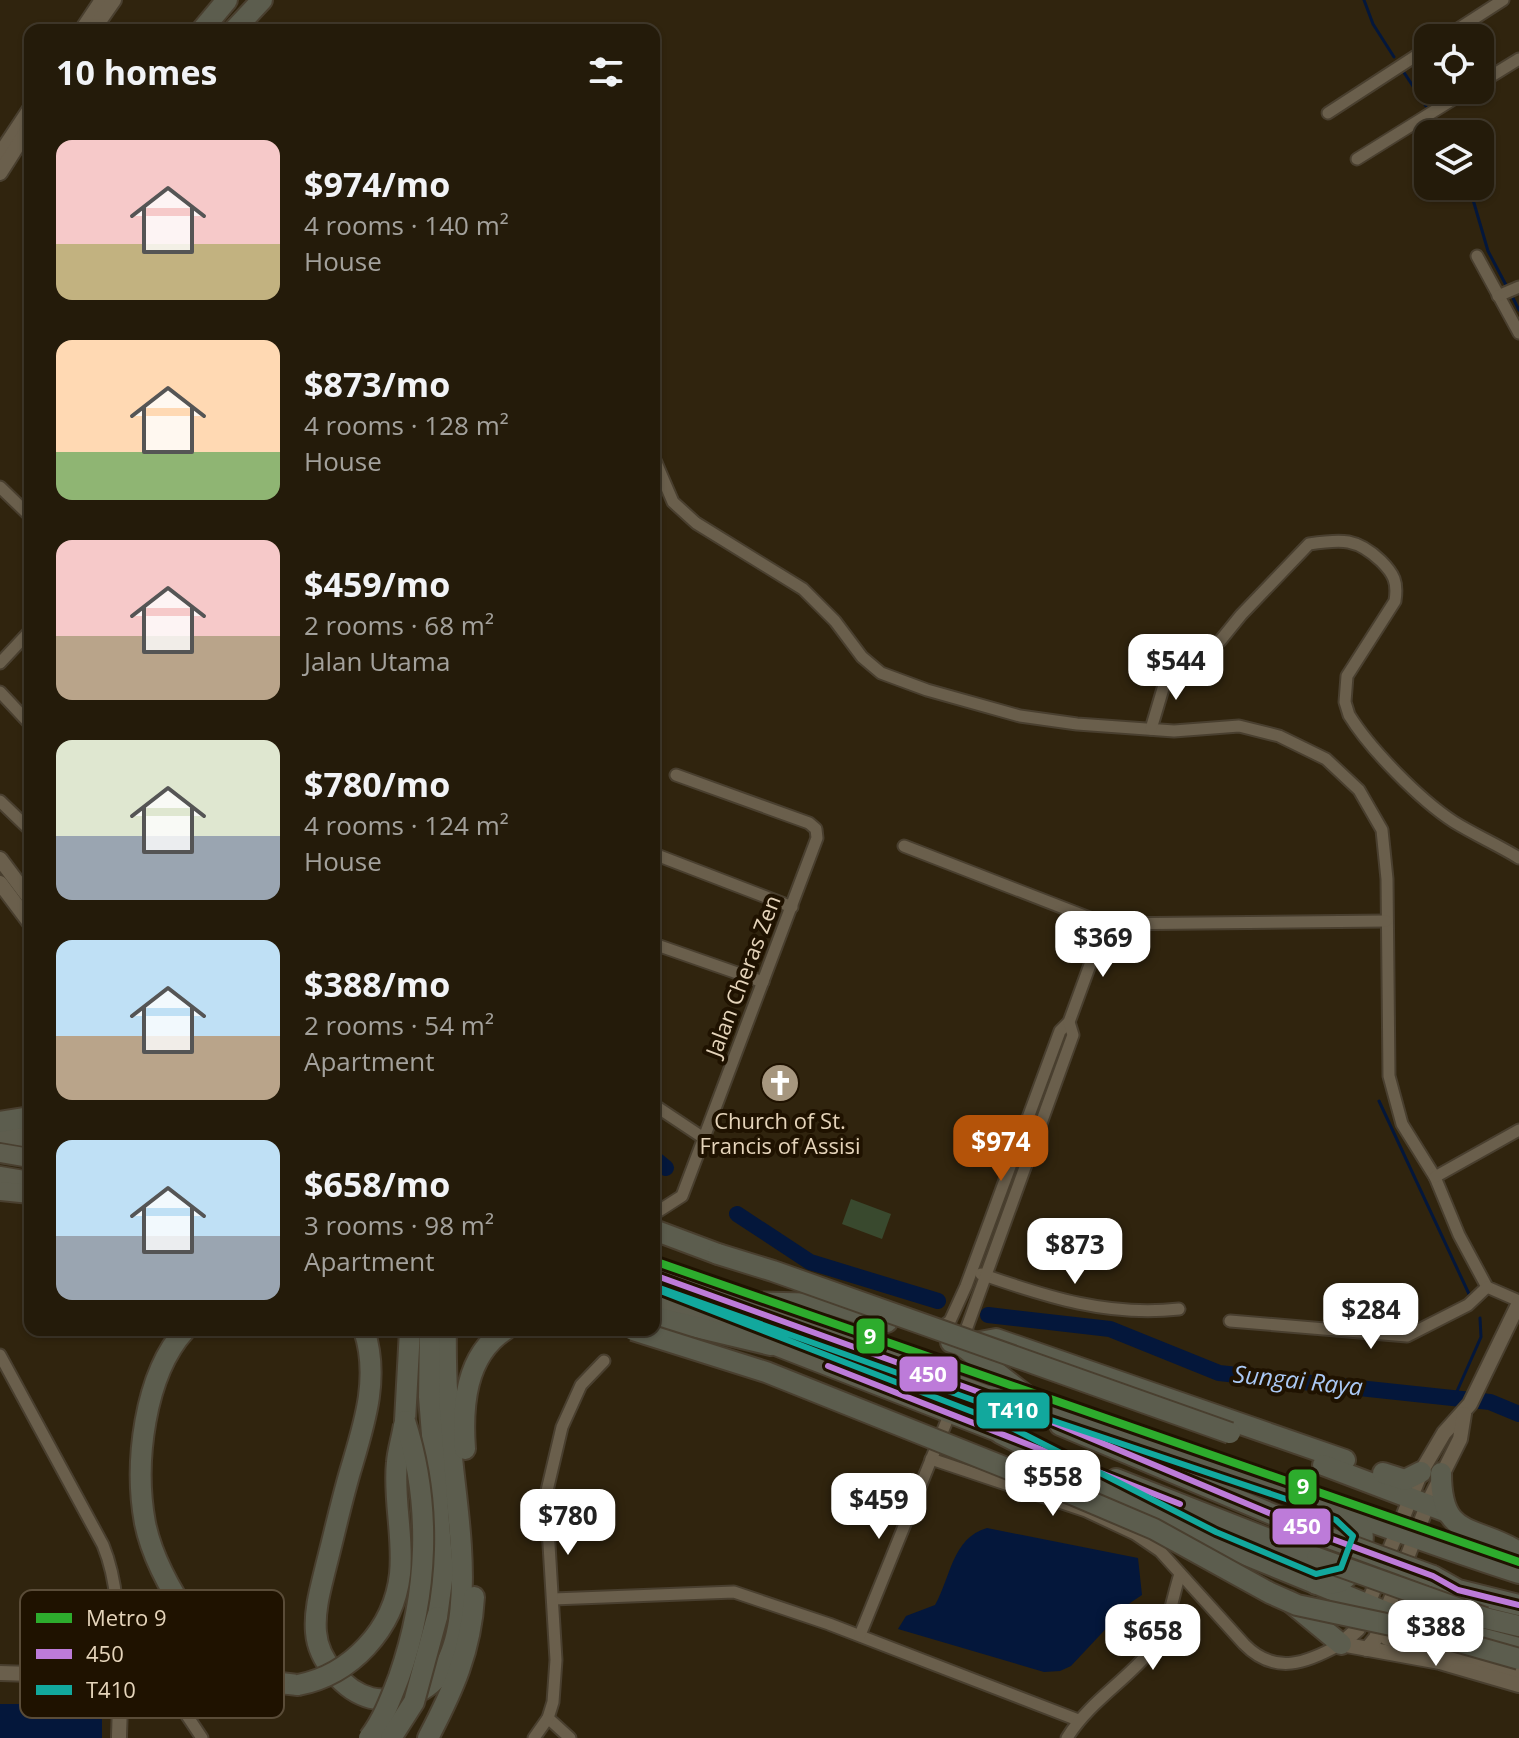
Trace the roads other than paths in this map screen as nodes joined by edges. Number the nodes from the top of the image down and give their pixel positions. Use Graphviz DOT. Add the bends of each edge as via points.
graph roads {
  1 [pos="102,0"];
  2 [pos="114,0"];
  3 [pos="227,0"];
  4 [pos="262,0"];
  5 [pos="1503,0"];
  6 [pos="86,24"];
  7 [pos="97,24"];
  8 [pos="207,24"];
  9 [pos="240,24"];
  10 [pos="1466,24"];
  11 [pos="1414,57"];
  12 [pos="1519,59"];
  13 [pos="1494,74"];
  14 [pos="1445,104"];
  15 [pos="1328,113"];
  16 [pos="24,118"];
  17 [pos="24,135"];
  18 [pos="0,154"];
  19 [pos="1357,159"];
  20 [pos="0,173"];
  21 [pos="1477,256"];
  22 [pos="1519,287"];
  23 [pos="1498,296"];
  24 [pos="1519,333"];
  25 [pos="660,472"];
  26 [pos="0,487"];
  27 [pos="24,510"];
  28 [pos="24,637"];
  29 [pos="0,663"];
  30 [pos="0,692"];
  31 [pos="24,718"];
  32 [pos="1151,729"];
  33 [pos="676,775"];
  34 [pos="0,801"];
  35 [pos="24,824"];
  36 [pos="904,846"];
  37 [pos="660,856"];
  38 [pos="1519,858"];
  39 [pos="0,859"];
  40 [pos="0,883"];
  41 [pos="24,893"];
  42 [pos="792,907"];
  43 [pos="24,915"];
  44 [pos="1386,921"];
  45 [pos="1105,924"];
  46 [pos="660,946"];
  47 [pos="763,982"];
  48 [pos="1069,1022"];
  49 [pos="660,1109"];
  50 [pos="24,1118"];
  51 [pos="0,1122"];
  52 [pos="1519,1130"];
  53 [pos="0,1133"];
  54 [pos="24,1137"];
  55 [pos="702,1137"];
  56 [pos="0,1153"];
  57 [pos="24,1157"];
  58 [pos="0,1176"];
  59 [pos="1435,1177"];
  60 [pos="24,1180"];
  61 [pos="0,1191"];
  62 [pos="24,1193"];
  63 [pos="660,1210"];
  64 [pos="660,1232"];
  65 [pos="660,1270"];
  66 [pos="971,1271"];
  67 [pos="985,1275"];
  68 [pos="660,1277"];
  69 [pos="693,1287"];
  70 [pos="1487,1287"];
  71 [pos="660,1301"];
  72 [pos="734,1302"];
  73 [pos="1519,1302"];
  74 [pos="1179,1309"];
  75 [pos="660,1318"];
  76 [pos="1230,1321"];
  77 [pos="181,1336"];
  78 [pos="366,1336"];
  79 [pos="410,1336"];
  80 [pos="430,1336"];
  81 [pos="446,1336"];
  82 [pos="496,1336"];
  83 [pos="652,1336"];
  84 [pos="928,1336"];
  85 [pos="771,1345"];
  86 [pos="961,1345"];
  87 [pos="0,1355"];
  88 [pos="604,1361"];
  89 [pos="990,1396"];
  90 [pos="1042,1406"];
  91 [pos="950,1413"];
  92 [pos="405,1421"];
  93 [pos="1000,1433"];
  94 [pos="1274,1448"];
  95 [pos="931,1459"];
  96 [pos="1345,1460"];
  97 [pos="1431,1473"];
  98 [pos="1419,1500"];
  99 [pos="1341,1511"];
  100 [pos="1447,1512"];
  101 [pos="1406,1534"];
  102 [pos="1212,1541"];
  103 [pos="1519,1552"];
  104 [pos="1519,1573"];
  105 [pos="1180,1574"];
  106 [pos="1433,1576"];
  107 [pos="1315,1584"];
  108 [pos="116,1590"];
  109 [pos="173,1590"];
  110 [pos="1519,1596"];
  111 [pos="553,1599"];
  112 [pos="1519,1605"];
  113 [pos="1378,1615"];
  114 [pos="1519,1626"];
  115 [pos="860,1635"];
  116 [pos="1341,1644"];
  117 [pos="1519,1648"];
  118 [pos="1367,1649"];
  119 [pos="1519,1659"];
  120 [pos="0,1673"];
  121 [pos="1519,1673"];
  122 [pos="20,1674"];
  123 [pos="284,1684"];
  124 [pos="1519,1685"];
  125 [pos="186,1718"];
  126 [pos="548,1718"];
  127 [pos="1078,1720"];
  128 [pos="195,1736"];
  129 [pos="369,1738"];
  130 [pos="391,1738"];
  131 [pos="428,1738"];
  132 [pos="534,1738"];
  133 [pos="570,1738"];
  134 [pos="1067,1738"];
  1 -- 6 [label="street"];
  2 -- 7 [label="street"];
  3 -- 8 [label="highway"];
  4 -- 9 [label="highway"];
  5 -- 10 [label="street"];
  11 -- 15 [label="street"];
  12 -- 13 [label="street"];
  14 -- 19 [label="street"];
  16 -- 18 [label="street"];
  17 -- 20 [label="street"];
  21 -- 23 [label="street"];
  22 -- 23 [label="street"];
  23 -- 24 [label="street"];
  25 -- 32 [label="street" via="673,502 696,523 803,589 881,673 1020,716"];
  26 -- 27 [label="street"];
  28 -- 29 [label="street"];
  30 -- 31 [label="street"];
  32 -- 38 [label="street" via="1170,665 1220,641 1309,544 1365,545 1394,574 1397,592 1347,676 1349,715 1453,821"];
  32 -- 44 [label="street" via="1239,726 1279,736 1326,759 1359,790 1382,830"];
  33 -- 42 [label="street, Jalan Cheras Zen" via="816,829"];
  34 -- 35 [label="street"];
  36 -- 45 [label="street"];
  37 -- 42 [label="street"];
  39 -- 41 [label="street"];
  40 -- 43 [label="street"];
  42 -- 47 [label="street, Jalan Cheras Zen"];
  44 -- 45 [label="street"];
  44 -- 59 [label="street" via="1389,1076 1402,1124"];
  45 -- 48 [label="street"];
  46 -- 47 [label="street"];
  47 -- 55 [label="street, Jalan Cheras Zen"];
  48 -- 66 [label="street" via="1060,1031"];
  48 -- 67 [label="street" via="1073,1035"];
  49 -- 55 [label="street"];
  50 -- 51 [label="highway"];
  52 -- 59 [label="street"];
  53 -- 54 [label="highway"];
  55 -- 63 [label="street, Jalan Cheras Zen" via="682,1196"];
  56 -- 57 [label="highway"];
  58 -- 60 [label="highway"];
  59 -- 70 [label="street"];
  61 -- 62 [label="highway"];
  64 -- 94 [label="highway, bridge"];
  65 -- 69 [label="highway"];
  66 -- 67 [label="street"];
  66 -- 84 [label="street" via="950,1321"];
  67 -- 74 [label="street" via="1086,1307 1125,1312"];
  67 -- 86 [label="street"];
  68 -- 69 [label="highway"];
  69 -- 72 [label="highway"];
  70 -- 73 [label="street"];
  70 -- 76 [label="street" via="1468,1305 1407,1336"];
  71 -- 85 [label="highway"];
  72 -- 84 [label="highway" via="829,1304"];
  72 -- 89 [label="highway"];
  73 -- 97 [label="street" via="1467,1409 1460,1439"];
  75 -- 85 [label="highway"];
  77 -- 109 [label="highway, bridge" via="160,1366 144,1430 141,1480 145,1524"];
  78 -- 81 [label="highway, bridge" via="371,1386 316,1611 317,1643 345,1683 384,1700 428,1686 451,1655 458,1626 460,1528"];
  79 -- 92 [label="highway"];
  80 -- 130 [label="highway, bridge" via="429,1397 443,1573 414,1702"];
  82 -- 131 [label="highway" via="481,1356 464,1397 475,1573 472,1627 458,1679"];
  83 -- 119 [label="highway, bridge" via="766,1372 1074,1495 1154,1529 1297,1605"];
  84 -- 86 [label="highway"];
  85 -- 91 [label="highway"];
  86 -- 90 [label="highway"];
  86 -- 96 [label="highway" via="996,1339"];
  87 -- 108 [label="street" via="108,1557"];
  88 -- 111 [label="street" via="581,1385 562,1427 546,1495"];
  89 -- 90 [label="highway"];
  89 -- 106 [label="highway, bridge"];
  90 -- 99 [label="highway"];
  91 -- 93 [label="highway"];
  91 -- 95 [label="street"];
  92 -- 123 [label="highway, bridge" via="397,1464 400,1575 381,1629 362,1655 316,1682"];
  92 -- 129 [label="highway, bridge" via="416,1457 424,1521 423,1577 410,1645"];
  93 -- 102 [label="highway"];
  93 -- 114 [label="highway, bridge" via="1317,1558"];
  94 -- 96 [label="highway"];
  94 -- 98 [label="highway"];
  95 -- 105 [label="street" via="1113,1522 1160,1551"];
  95 -- 115 [label="street"];
  96 -- 97 [label="highway" via="1405,1480"];
  97 -- 98 [label="street"];
  97 -- 100 [label="highway"];
  98 -- 100 [label="highway"];
  98 -- 101 [label="street"];
  99 -- 101 [label="highway"];
  99 -- 107 [label="highway" via="1358,1524 1363,1542 1349,1575"];
  100 -- 103 [label="highway" via="1465,1529"];
  101 -- 104 [label="highway"];
  101 -- 113 [label="street"];
  102 -- 107 [label="highway"];
  102 -- 116 [label="highway"];
  105 -- 116 [label="street" via="1244,1644 1266,1660 1312,1660"];
  105 -- 127 [label="street" via="1153,1648"];
  106 -- 110 [label="highway"];
  106 -- 112 [label="highway" via="1458,1590"];
  107 -- 113 [label="highway"];
  111 -- 115 [label="street" via="734,1592"];
  111 -- 126 [label="street" via="556,1660"];
  113 -- 116 [label="street"];
  113 -- 117 [label="highway"];
  113 -- 118 [label="street"];
  113 -- 121 [label="street" via="1387,1638"];
  115 -- 127 [label="street"];
  116 -- 118 [label="street"];
  118 -- 124 [label="street" via="1440,1662"];
  120 -- 122 [label="street"];
  125 -- 128 [label="street"];
  126 -- 132 [label="street"];
  126 -- 133 [label="street"];
  127 -- 134 [label="street"];
}
